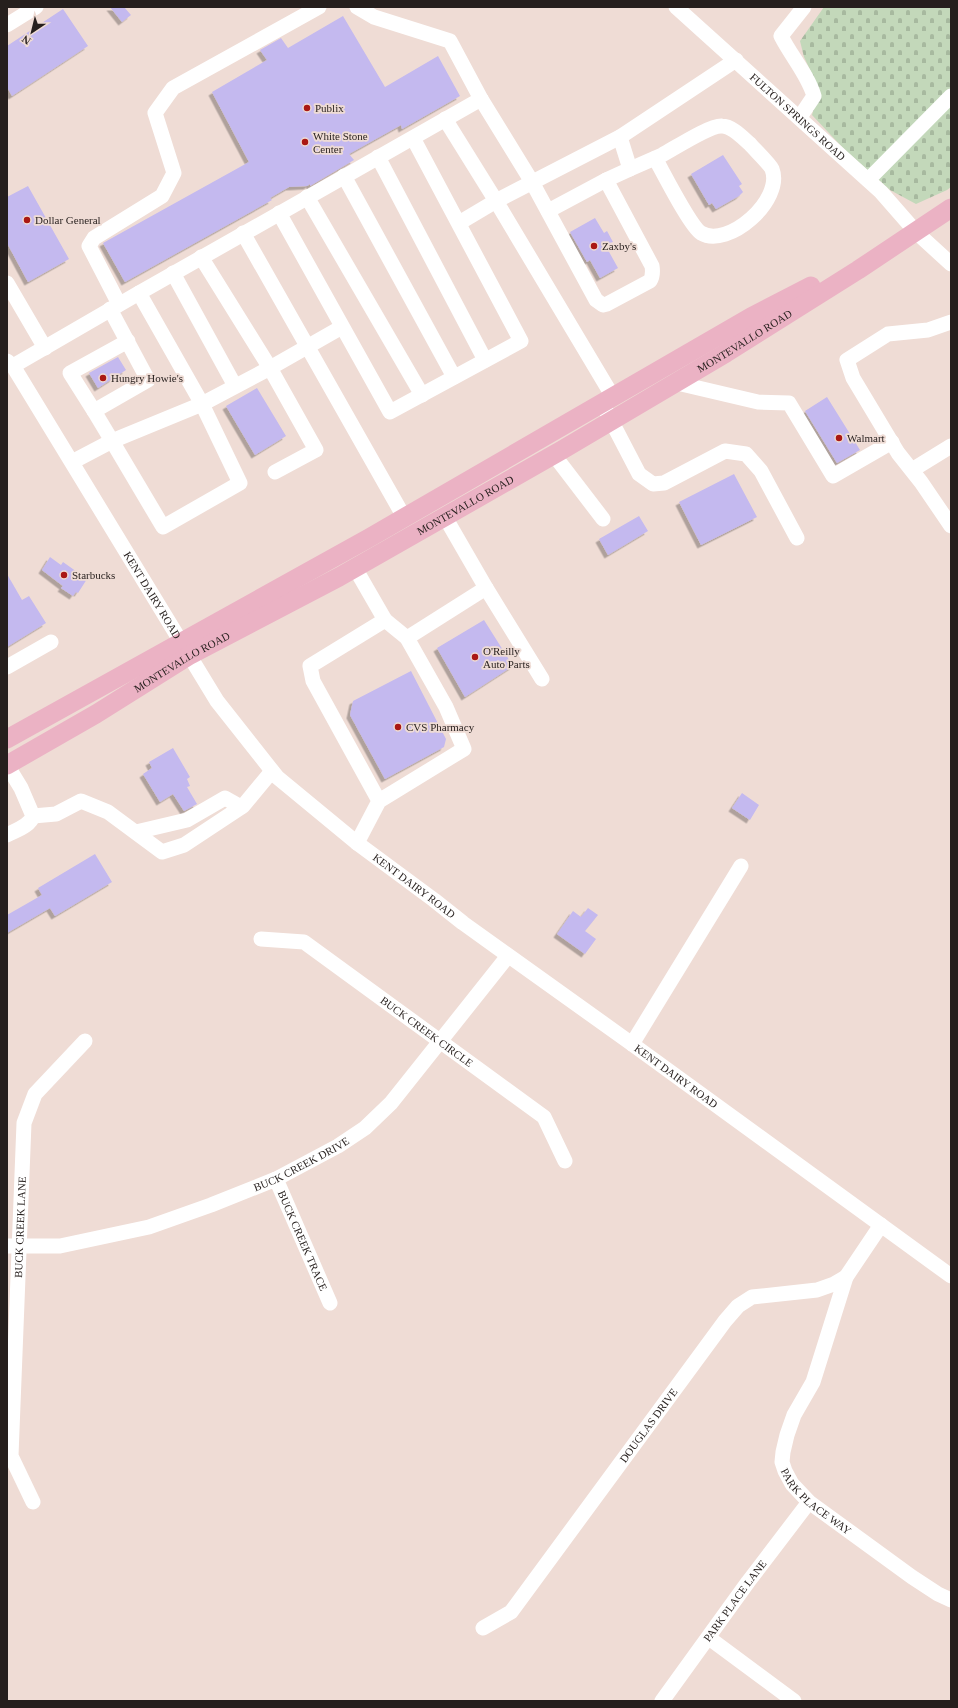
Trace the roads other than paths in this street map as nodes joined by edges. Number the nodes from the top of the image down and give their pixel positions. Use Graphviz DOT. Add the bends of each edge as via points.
graph roads {
  1 [pos="36,7"];
  2 [pos="318,7"];
  3 [pos="357,7"];
  4 [pos="676,7"];
  5 [pos="804,7"];
  6 [pos="7,25"];
  7 [pos="736,60"];
  8 [pos="951,96"];
  9 [pos="481,99"];
  10 [pos="800,117"];
  11 [pos="446,119"];
  12 [pos="620,137"];
  13 [pos="413,138"];
  14 [pos="378,157"];
  15 [pos="655,158"];
  16 [pos="630,169"];
  17 [pos="344,176"];
  18 [pos="606,180"];
  19 [pos="868,180"];
  20 [pos="532,182"];
  21 [pos="307,197"];
  22 [pos="496,201"];
  23 [pos="951,208"];
  24 [pos="548,210"];
  25 [pos="279,213"];
  26 [pos="459,223"];
  27 [pos="916,232"];
  28 [pos="244,233"];
  29 [pos="201,258"];
  30 [pos="951,264"];
  31 [pos="173,273"];
  32 [pos="7,283"];
  33 [pos="138,292"];
  34 [pos="114,307"];
  35 [pos="951,322"];
  36 [pos="342,327"];
  37 [pos="128,341"];
  38 [pos="307,346"];
  39 [pos="45,348"];
  40 [pos="485,360"];
  41 [pos="10,363"];
  42 [pos="270,368"];
  43 [pos="454,377"];
  44 [pos="677,383"];
  45 [pos="235,386"];
  46 [pos="422,395"];
  47 [pos="607,400"];
  48 [pos="202,404"];
  49 [pos="94,411"];
  50 [pos="612,421"];
  51 [pos="112,441"];
  52 [pos="892,442"];
  53 [pos="951,446"];
  54 [pos="554,455"];
  55 [pos="72,462"];
  56 [pos="912,470"];
  57 [pos="275,472"];
  58 [pos="404,517"];
  59 [pos="445,517"];
  60 [pos="603,519"];
  61 [pos="951,526"];
  62 [pos="797,538"];
  63 [pos="355,568"];
  64 [pos="486,588"];
  65 [pos="385,620"];
  66 [pos="407,638"];
  67 [pos="51,642"];
  68 [pos="186,649"];
  69 [pos="7,667"];
  70 [pos="542,679"];
  71 [pos="7,739"];
  72 [pos="7,765"];
  73 [pos="272,771"];
  74 [pos="379,801"];
  75 [pos="241,807"];
  76 [pos="33,816"];
  77 [pos="136,832"];
  78 [pos="7,835"];
  79 [pos="357,844"];
  80 [pos="741,866"];
  81 [pos="261,939"];
  82 [pos="508,956"];
  83 [pos="85,1041"];
  84 [pos="441,1042"];
  85 [pos="632,1044"];
  86 [pos="565,1161"];
  87 [pos="276,1179"];
  88 [pos="881,1225"];
  89 [pos="13,1246"];
  90 [pos="951,1276"];
  91 [pos="846,1277"];
  92 [pos="330,1303"];
  93 [pos="33,1502"];
  94 [pos="809,1502"];
  95 [pos="951,1600"];
  96 [pos="483,1628"];
  97 [pos="709,1638"];
  98 [pos="662,1701"];
  99 [pos="794,1701"];
  1 -- 6 [label="street"];
  2 -- 34 [label="street" via="172,88 155,114 174,173 162,196 94,238 89,246"];
  3 -- 9 [label="street" via="374,17 450,41"];
  4 -- 7 [label="street, FULTON SPRINGS ROAD"];
  5 -- 10 [label="street" via="781,36 810,83 814,96"];
  7 -- 10 [label="street, FULTON SPRINGS ROAD"];
  7 -- 12 [label="street"];
  8 -- 19 [label="street"];
  9 -- 11 [label="street"];
  9 -- 20 [label="street"];
  10 -- 19 [label="street, FULTON SPRINGS ROAD"];
  11 -- 13 [label="street"];
  11 -- 22 [label="street"];
  12 -- 16 [label="street"];
  12 -- 20 [label="street"];
  13 -- 14 [label="street"];
  13 -- 26 [label="street"];
  14 -- 17 [label="street"];
  14 -- 40 [label="street"];
  15 -- 15 [label="street" via="712,128 723,126 736,132 772,169 773,182 760,211 735,230 719,237 709,236 699,232"];
  15 -- 16 [label="street"];
  16 -- 18 [label="street"];
  17 -- 21 [label="street"];
  17 -- 43 [label="street"];
  18 -- 24 [label="street"];
  18 -- 24 [label="street" via="653,271 650,280 607,304 603,305 596,300"];
  19 -- 27 [label="street, FULTON SPRINGS ROAD"];
  20 -- 22 [label="street"];
  20 -- 24 [label="street"];
  21 -- 25 [label="street"];
  21 -- 46 [label="street"];
  22 -- 26 [label="street"];
  22 -- 47 [label="street"];
  23 -- 27 [label="main road, MONTEVALLO ROAD"];
  25 -- 28 [label="street"];
  25 -- 36 [label="street"];
  26 -- 40 [label="street" via="521,341"];
  27 -- 30 [label="street, FULTON SPRINGS ROAD"];
  27 -- 44 [label="main road, MONTEVALLO ROAD"];
  27 -- 47 [label="main road, MONTEVALLO ROAD" via="751,317"];
  28 -- 29 [label="street"];
  28 -- 38 [label="street"];
  29 -- 31 [label="street"];
  29 -- 42 [label="street"];
  31 -- 33 [label="street"];
  31 -- 45 [label="street"];
  32 -- 39 [label="street"];
  33 -- 34 [label="street"];
  33 -- 48 [label="street"];
  34 -- 37 [label="street"];
  34 -- 39 [label="street"];
  35 -- 52 [label="street" via="928,330 888,334 848,360 853,378"];
  36 -- 38 [label="street"];
  36 -- 46 [label="street" via="390,412"];
  37 -- 49 [label="street" via="148,380"];
  37 -- 49 [label="street" via="70,373"];
  38 -- 42 [label="street"];
  38 -- 58 [label="street"];
  39 -- 41 [label="street"];
  40 -- 43 [label="street"];
  41 -- 55 [label="street, KENT DAIRY ROAD"];
  42 -- 45 [label="street"];
  42 -- 57 [label="street" via="316,450"];
  43 -- 46 [label="street"];
  44 -- 50 [label="main road, MONTEVALLO ROAD"];
  44 -- 52 [label="street" via="758,402 789,403 833,476"];
  45 -- 48 [label="street"];
  47 -- 50 [label="street"];
  47 -- 58 [label="main road, MONTEVALLO ROAD"];
  48 -- 51 [label="street"];
  48 -- 51 [label="street" via="240,483 163,527"];
  49 -- 51 [label="street"];
  50 -- 54 [label="main road, MONTEVALLO ROAD"];
  50 -- 62 [label="street" via="639,474 653,484 664,483 725,451 746,454 761,471"];
  51 -- 55 [label="street"];
  52 -- 56 [label="street"];
  53 -- 56 [label="street"];
  54 -- 59 [label="main road, MONTEVALLO ROAD"];
  54 -- 60 [label="street"];
  55 -- 68 [label="street, KENT DAIRY ROAD"];
  56 -- 61 [label="street"];
  58 -- 68 [label="main road, MONTEVALLO ROAD"];
  59 -- 63 [label="main road, MONTEVALLO ROAD"];
  59 -- 64 [label="street"];
  63 -- 65 [label="street"];
  63 -- 68 [label="main road, MONTEVALLO ROAD" via="265,617"];
  64 -- 66 [label="street"];
  64 -- 70 [label="street"];
  65 -- 66 [label="street"];
  65 -- 74 [label="street" via="310,666 313,681"];
  66 -- 74 [label="street" via="446,707 464,749"];
  67 -- 69 [label="street"];
  68 -- 71 [label="main road, MONTEVALLO ROAD"];
  68 -- 72 [label="main road, MONTEVALLO ROAD" via="96,714"];
  68 -- 73 [label="street, KENT DAIRY ROAD" via="217,701"];
  72 -- 76 [label="street" via="21,788"];
  73 -- 75 [label="street"];
  73 -- 79 [label="street, KENT DAIRY ROAD"];
  74 -- 79 [label="street"];
  75 -- 77 [label="street" via="226,798 187,820"];
  75 -- 77 [label="street" via="184,845 162,852"];
  76 -- 77 [label="street" via="56,814 81,801 108,812"];
  76 -- 78 [label="street" via="25,826"];
  79 -- 82 [label="street, KENT DAIRY ROAD"];
  80 -- 85 [label="street"];
  81 -- 84 [label="street, BUCK CREEK CIRCLE" via="304,942"];
  82 -- 84 [label="street, BUCK CREEK DRIVE"];
  82 -- 85 [label="street, KENT DAIRY ROAD"];
  83 -- 89 [label="street, BUCK CREEK LANE" via="34,1094 24,1123"];
  84 -- 86 [label="street, BUCK CREEK CIRCLE" via="544,1117"];
  84 -- 87 [label="street, BUCK CREEK DRIVE" via="391,1103 365,1128 338,1146"];
  85 -- 88 [label="street, KENT DAIRY ROAD"];
  87 -- 89 [label="street, BUCK CREEK DRIVE" via="149,1227 60,1246"];
  87 -- 92 [label="street, BUCK CREEK TRACE"];
  88 -- 90 [label="street, KENT DAIRY ROAD"];
  88 -- 91 [label="street, PARK PLACE WAY"];
  89 -- 93 [label="street, BUCK CREEK LANE" via="11,1456"];
  91 -- 94 [label="street, PARK PLACE WAY" via="813,1382 794,1416 783,1452 782,1462 785,1471 792,1484"];
  91 -- 96 [label="street, DOUGLAS DRIVE" via="817,1290 752,1297 738,1306 512,1612"];
  94 -- 95 [label="street, PARK PLACE WAY" via="912,1577"];
  94 -- 97 [label="street, PARK PLACE LANE"];
  97 -- 98 [label="street, PARK PLACE LANE"];
  97 -- 99 [label="street"];
}
